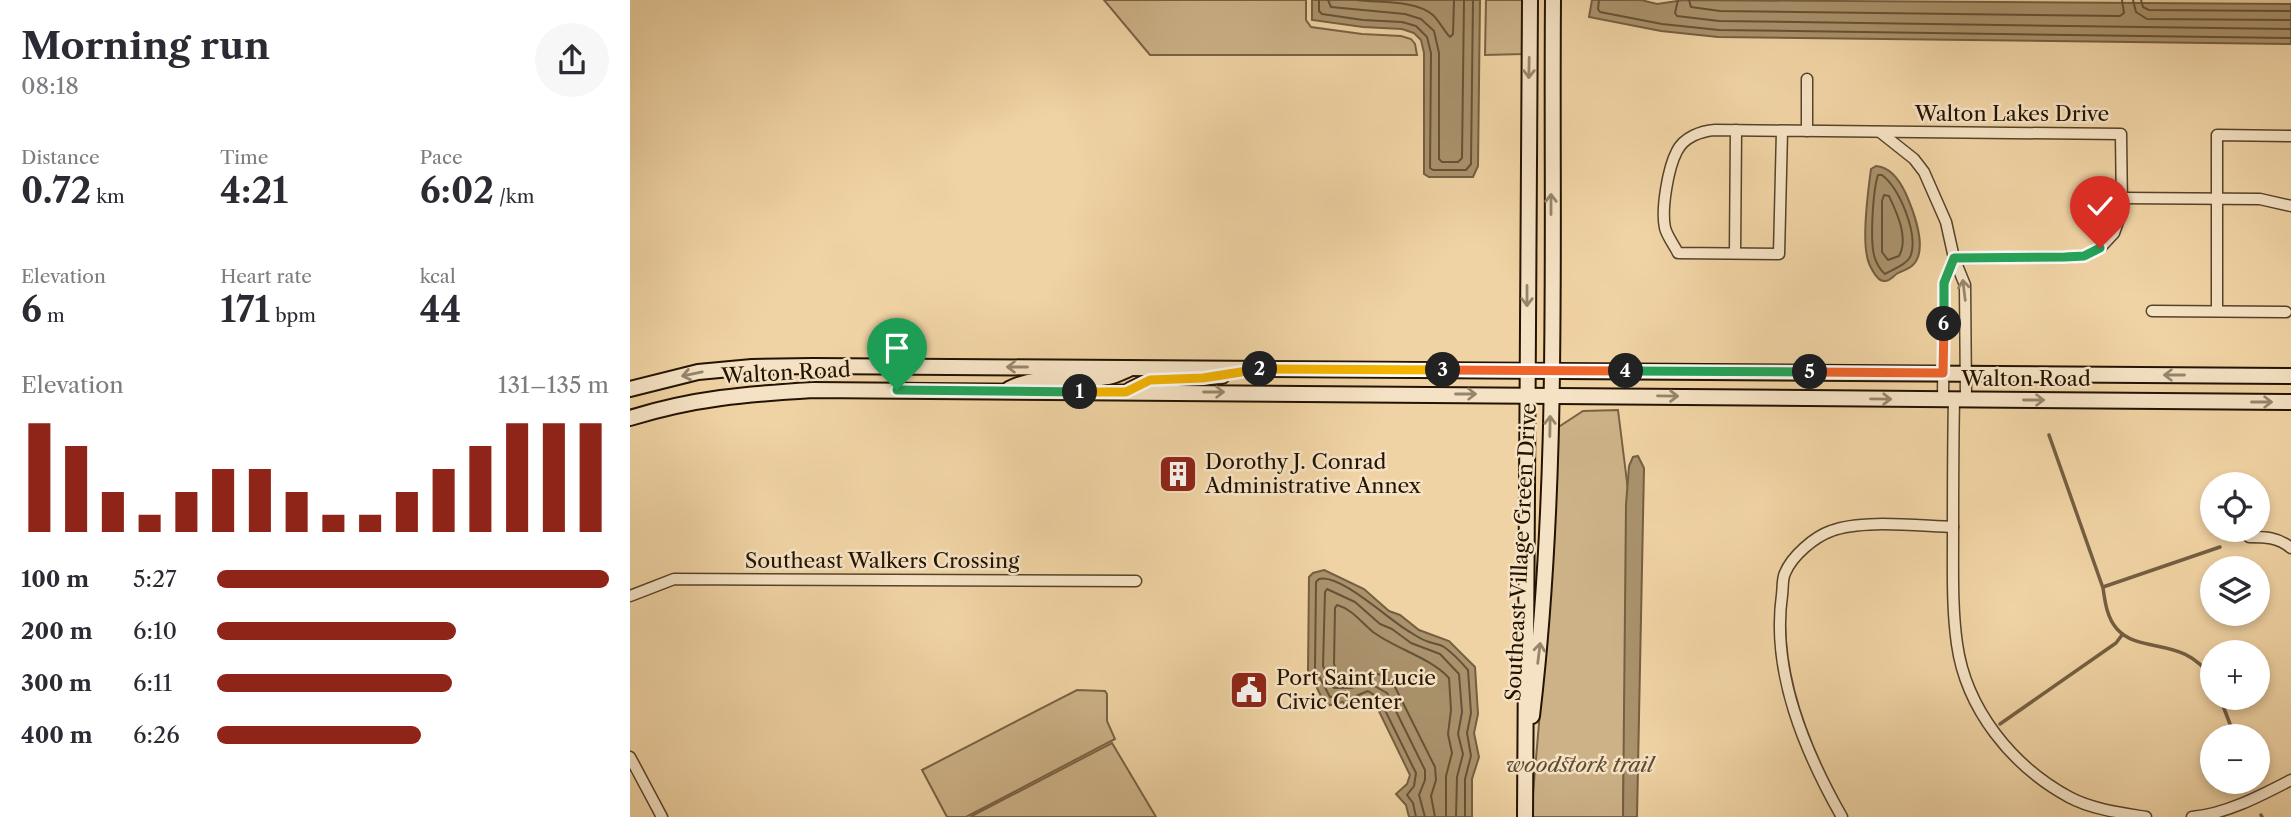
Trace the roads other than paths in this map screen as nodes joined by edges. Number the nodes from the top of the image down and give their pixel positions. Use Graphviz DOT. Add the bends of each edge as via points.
graph roads {
  1 [pos="1530,0"];
  2 [pos="1553,0"];
  3 [pos="1807,79"];
  4 [pos="1736,130"];
  5 [pos="1782,131"];
  6 [pos="1807,131"];
  7 [pos="1880,132"];
  8 [pos="2291,136"];
  9 [pos="2122,198"];
  10 [pos="2217,199"];
  11 [pos="2291,206"];
  12 [pos="1735,253"];
  13 [pos="1954,258"];
  14 [pos="2152,310"];
  15 [pos="2217,311"];
  16 [pos="2286,312"];
  17 [pos="1133,367"];
  18 [pos="1258,369"];
  19 [pos="1526,370"];
  20 [pos="1551,370"];
  21 [pos="1943,373"];
  22 [pos="1966,373"];
  23 [pos="2291,376"];
  24 [pos="630,389"];
  25 [pos="1005,391"];
  26 [pos="1126,392"];
  27 [pos="1526,394"];
  28 [pos="1551,395"];
  29 [pos="1954,400"];
  30 [pos="2291,402"];
  31 [pos="630,418"];
  32 [pos="1953,527"];
  33 [pos="2270,536"];
  34 [pos="2291,548"];
  35 [pos="1136,581"];
  36 [pos="630,596"];
  37 [pos="630,757"];
  38 [pos="1525,770"];
  39 [pos="2291,780"];
  40 [pos="662,817"];
  41 [pos="1525,817"];
  42 [pos="1842,817"];
  43 [pos="2146,817"];
  44 [pos="2192,817"];
  1 -- 19 [label="main road, Southeast Village Green Drive, one-way"];
  20 -- 2 [label="main road, Southeast Village Green Drive, one-way"];
  3 -- 6 [label="street"];
  4 -- 5 [label="street, Walton Lakes Drive"];
  4 -- 12 [label="street"];
  4 -- 12 [label="street, Walton Lakes Drive" via="1702,131 1677,150 1666,190 1665,228 1678,253"];
  5 -- 6 [label="street, Walton Lakes Drive"];
  5 -- 12 [label="street, Walton Lakes Drive" via="1780,254"];
  6 -- 7 [label="street, Walton Lakes Drive"];
  7 -- 9 [label="street, Walton Lakes Drive" via="2121,134"];
  7 -- 13 [label="street, Walton Lakes Drive" via="1924,172 1947,222"];
  8 -- 10 [label="street" via="2217,135"];
  9 -- 10 [label="street"];
  9 -- 13 [label="street, Walton Lakes Drive" via="2114,233 2084,256"];
  10 -- 11 [label="street" via="2260,199"];
  10 -- 15 [label="street"];
  13 -- 21 [label="street, Walton Lakes Drive" via="1944,283"];
  22 -- 13 [label="street, Walton Lakes Drive, one-way" via="1965,285"];
  14 -- 15 [label="street"];
  15 -- 16 [label="street"];
  17 -- 18 [label="main road, Walton Road"];
  17 -- 24 [label="main road, Walton Road, one-way" via="752,367 698,373"];
  17 -- 25 [label="main road" via="1110,377 1033,379"];
  18 -- 19 [label="main road, Walton Road"];
  18 -- 26 [label="main road" via="1150,380"];
  19 -- 20 [label="main road, Walton Road"];
  19 -- 27 [label="main road, Southeast Village Green Drive"];
  20 -- 21 [label="main road, Walton Road"];
  20 -- 28 [label="main road, Southeast Village Green Drive"];
  21 -- 22 [label="main road, Walton Road"];
  21 -- 29 [label="street, Walton Lakes Drive"];
  23 -- 22 [label="main road, Walton Road, one-way"];
  22 -- 29 [label="street, Walton Lakes Drive"];
  25 -- 26 [label="main road, Walton Road"];
  25 -- 31 [label="main road, Walton Road" via="813,390 730,395"];
  26 -- 27 [label="main road, Walton Road, one-way"];
  27 -- 28 [label="main road, Walton Road"];
  27 -- 38 [label="main road, Southeast Village Green Drive"];
  28 -- 29 [label="main road, Walton Road, one-way"];
  38 -- 28 [label="main road, Southeast Village Green Drive, one-way" via="1541,642"];
  29 -- 30 [label="main road, Walton Road, one-way"];
  29 -- 32 [label="street"];
  32 -- 42 [label="street" via="1848,525 1828,532 1801,551 1785,574 1779,614 1792,703 1808,750"];
  32 -- 43 [label="street" via="1957,647 1968,687 1988,727 2025,767 2070,798"];
  33 -- 34 [label="street"];
  35 -- 36 [label="street, Southeast Walkers Crossing" via="674,579"];
  37 -- 40 [label="street"];
  38 -- 41 [label="main road, Southeast Village Green Drive"];
  39 -- 44 [label="street" via="2207,816"];
}
